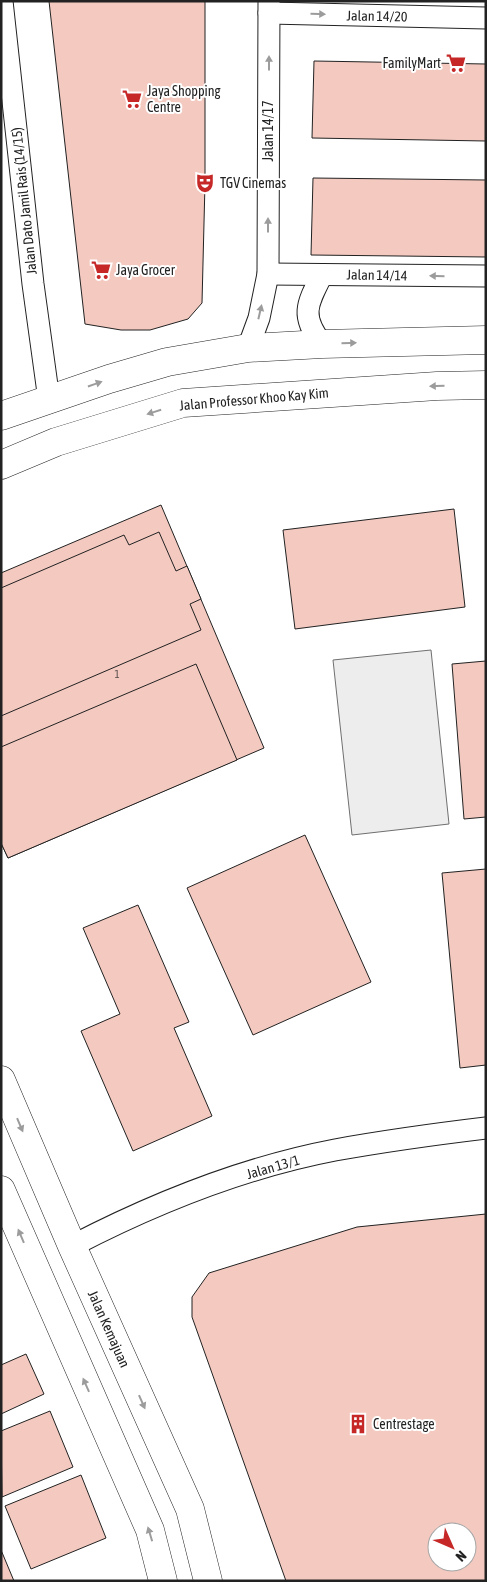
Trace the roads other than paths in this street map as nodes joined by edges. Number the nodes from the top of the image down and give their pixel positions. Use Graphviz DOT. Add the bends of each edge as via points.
graph roads {
  1 [pos="2,1"];
  2 [pos="269,7"];
  3 [pos="486,18"];
  4 [pos="268,274"];
  5 [pos="322,275"];
  6 [pos="486,276"];
  7 [pos="486,340"];
  8 [pos="322,344"];
  9 [pos="248,348"];
  10 [pos="486,385"];
  11 [pos="49,400"];
  12 [pos="1,416"];
  13 [pos="1,465"];
  14 [pos="1,1080"];
  15 [pos="486,1128"];
  16 [pos="1,1190"];
  17 [pos="72,1246"];
  18 [pos="163,1581"];
  19 [pos="208,1581"];
  1 -- 11 [label="street, Jalan Dato Jamil Rais (14/15)"];
  2 -- 3 [label="street, Jalan 14/20, one-way"];
  4 -- 2 [label="street, Jalan 14/17, one-way"];
  4 -- 5 [label="street, Jalan 14/14"];
  9 -- 4 [label="street, Jalan 14/17, one-way" via="259,318"];
  6 -- 5 [label="street, Jalan 14/14, one-way"];
  5 -- 8 [label="street" via="306,312 310,329"];
  8 -- 7 [label="main road, one-way"];
  8 -- 9 [label="main road"];
  11 -- 9 [label="main road, one-way" via="167,362"];
  10 -- 13 [label="main road, Jalan Professor Khoo Kay Kim, one-way" via="183,403 56,442"];
  11 -- 12 [label="main road"];
  14 -- 17 [label="main road, Jalan Kemajuan, one-way"];
  15 -- 17 [label="street, Jalan 13/1" via="334,1150 255,1171 123,1220"];
  18 -- 16 [label="main road, one-way" via="150,1530"];
  17 -- 19 [label="main road, Jalan Kemajuan, one-way" via="190,1509"];
}
